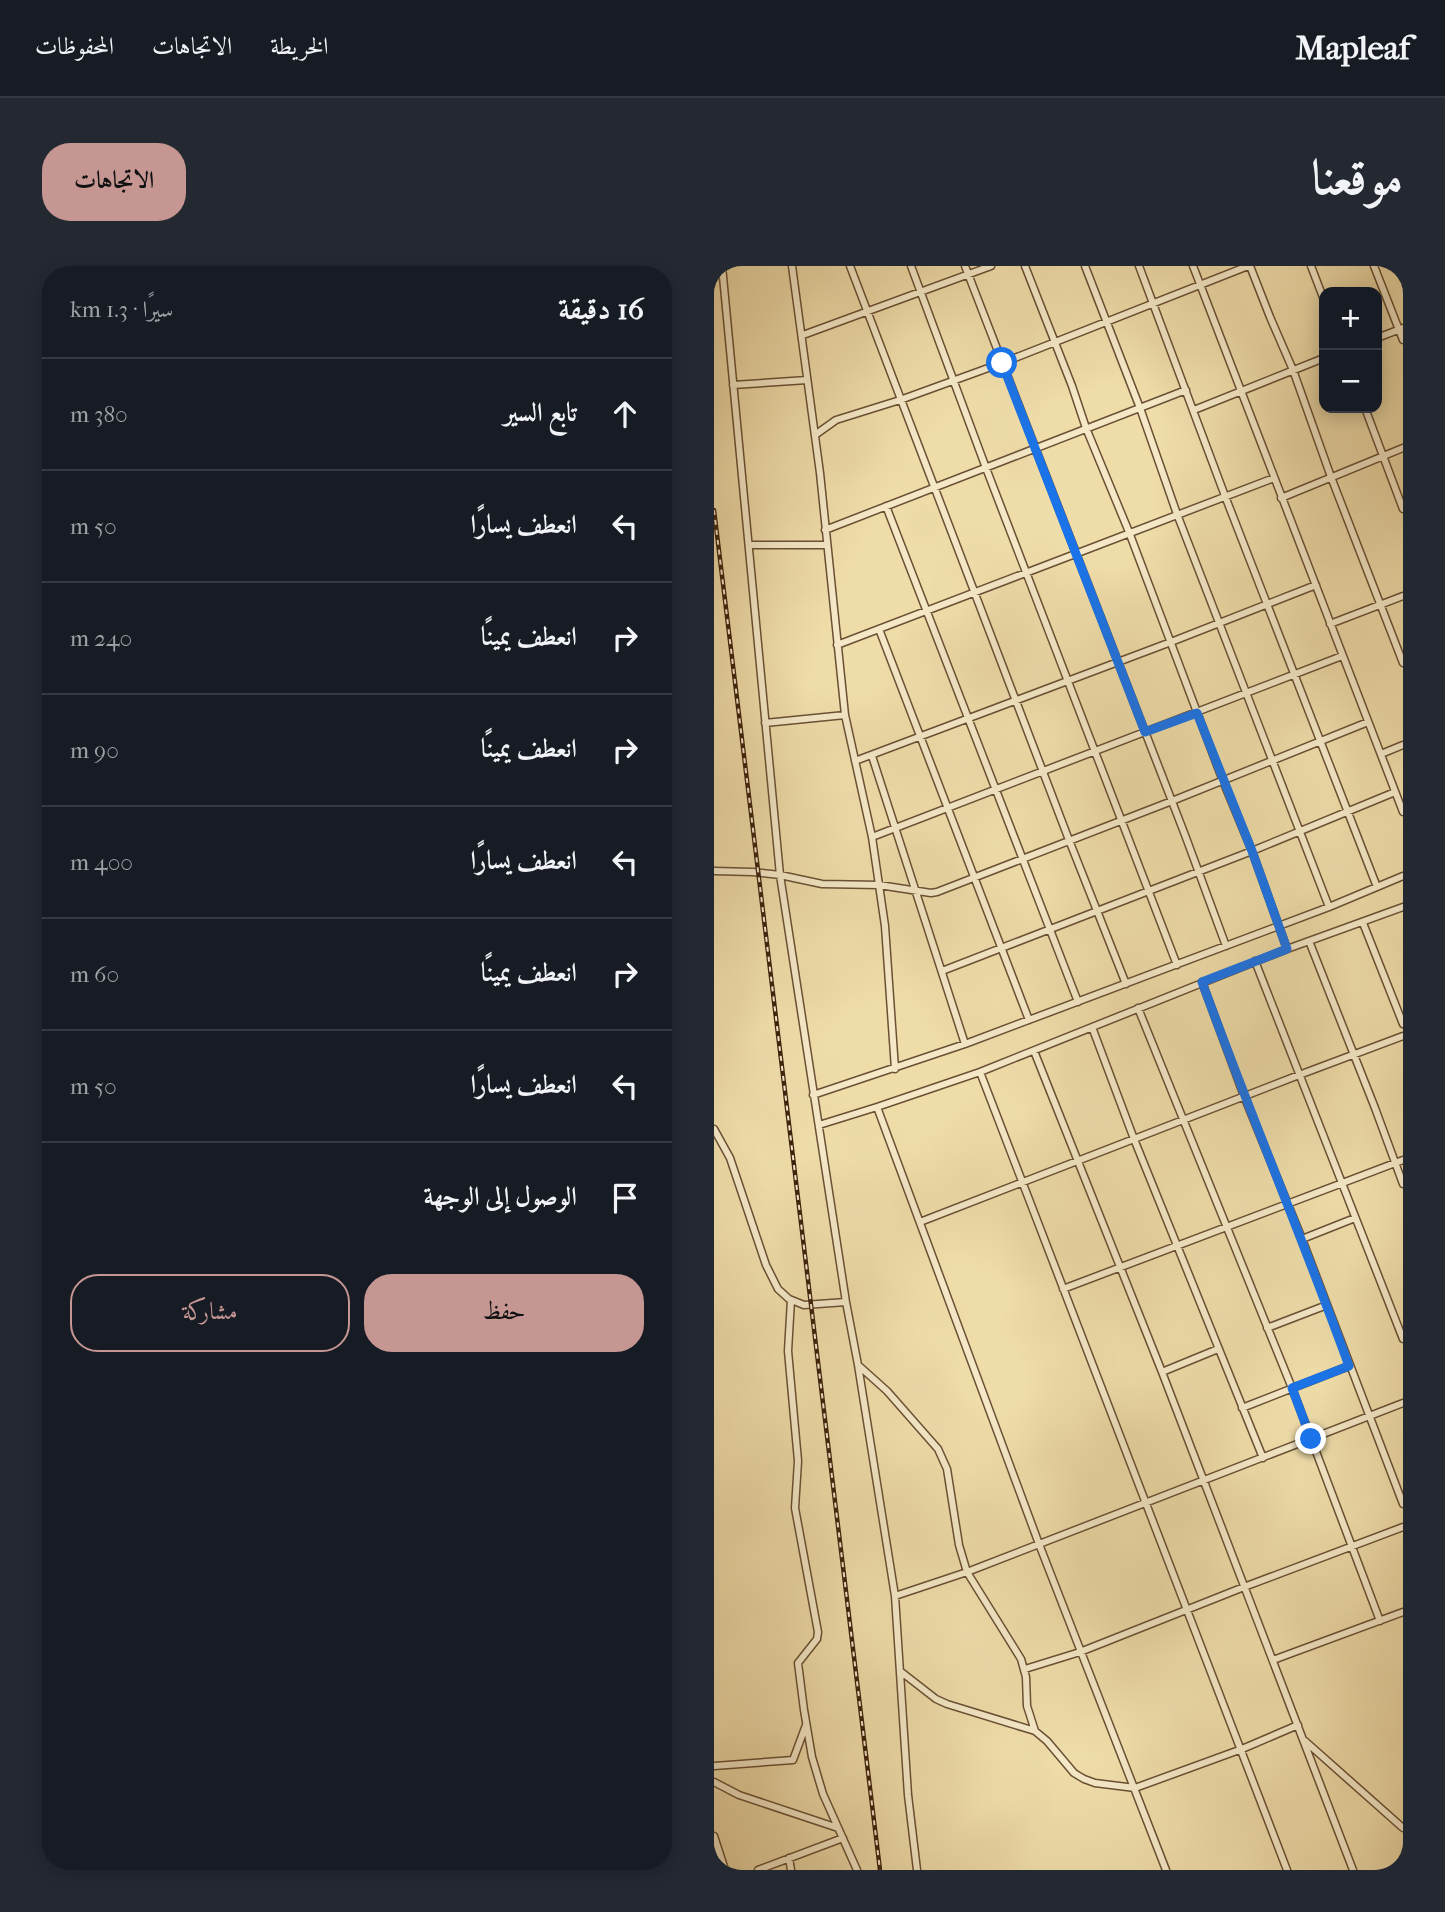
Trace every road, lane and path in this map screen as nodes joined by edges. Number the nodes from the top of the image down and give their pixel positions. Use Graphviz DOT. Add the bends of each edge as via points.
graph roads {
  1 [pos="722,266"];
  2 [pos="792,266"];
  3 [pos="850,266"];
  4 [pos="911,266"];
  5 [pos="965,266"];
  6 [pos="990,266"];
  7 [pos="1025,266"];
  8 [pos="1085,266"];
  9 [pos="1139,266"];
  10 [pos="1193,266"];
  11 [pos="1249,266"];
  12 [pos="1311,266"];
  13 [pos="1374,266"];
  14 [pos="969,275"];
  15 [pos="1200,285"];
  16 [pos="1319,287"];
  17 [pos="920,292"];
  18 [pos="1154,303"];
  19 [pos="867,313"];
  20 [pos="1107,321"];
  21 [pos="1401,329"];
  22 [pos="803,335"];
  23 [pos="1382,336"];
  24 [pos="1403,340"];
  25 [pos="1055,342"];
  26 [pos="1319,360"];
  27 [pos="1002,363"];
  28 [pos="1293,370"];
  29 [pos="807,380"];
  30 [pos="954,380"];
  31 [pos="733,386"];
  32 [pos="1186,390"];
  33 [pos="1241,391"];
  34 [pos="900,400"];
  35 [pos="1140,408"];
  36 [pos="1194,410"];
  37 [pos="1367,413"];
  38 [pos="1086,428"];
  39 [pos="815,435"];
  40 [pos="1035,448"];
  41 [pos="1403,448"];
  42 [pos="1383,456"];
  43 [pos="986,468"];
  44 [pos="1331,477"];
  45 [pos="1273,478"];
  46 [pos="934,488"];
  47 [pos="1225,496"];
  48 [pos="1281,498"];
  49 [pos="886,506"];
  50 [pos="1403,509"];
  51 [pos="1177,514"];
  52 [pos="825,530"];
  53 [pos="1129,532"];
  54 [pos="750,545"];
  55 [pos="827,545"];
  56 [pos="1076,553"];
  57 [pos="1027,572"];
  58 [pos="1315,585"];
  59 [pos="974,593"];
  60 [pos="1403,596"];
  61 [pos="1268,604"];
  62 [pos="1381,605"];
  63 [pos="927,611"];
  64 [pos="1219,623"];
  65 [pos="1330,624"];
  66 [pos="879,629"];
  67 [pos="1171,642"];
  68 [pos="837,645"];
  69 [pos="1342,656"];
  70 [pos="1118,663"];
  71 [pos="1403,663"];
  72 [pos="1295,675"];
  73 [pos="1069,681"];
  74 [pos="1247,694"];
  75 [pos="1015,701"];
  76 [pos="1197,713"];
  77 [pos="845,715"];
  78 [pos="968,718"];
  79 [pos="1368,722"];
  80 [pos="765,723"];
  81 [pos="1145,732"];
  82 [pos="920,737"];
  83 [pos="1320,741"];
  84 [pos="1403,745"];
  85 [pos="1096,751"];
  86 [pos="1381,754"];
  87 [pos="872,756"];
  88 [pos="855,761"];
  89 [pos="1272,761"];
  90 [pos="1044,772"];
  91 [pos="1223,781"];
  92 [pos="996,789"];
  93 [pos="1395,792"];
  94 [pos="1172,801"];
  95 [pos="947,808"];
  96 [pos="1347,811"];
  97 [pos="1403,812"];
  98 [pos="1121,821"];
  99 [pos="895,828"];
  100 [pos="1299,831"];
  101 [pos="873,837"];
  102 [pos="1069,840"];
  103 [pos="1252,851"];
  104 [pos="1022,858"];
  105 [pos="714,871"];
  106 [pos="1198,872"];
  107 [pos="780,875"];
  108 [pos="1403,876"];
  109 [pos="974,877"];
  110 [pos="879,885"];
  111 [pos="1377,887"];
  112 [pos="915,890"];
  113 [pos="1148,891"];
  114 [pos="1328,907"];
  115 [pos="1403,907"];
  116 [pos="1098,911"];
  117 [pos="1363,923"];
  118 [pos="1278,925"];
  119 [pos="1051,928"];
  120 [pos="1309,941"];
  121 [pos="1226,946"];
  122 [pos="1001,948"];
  123 [pos="1287,949"];
  124 [pos="1255,961"];
  125 [pos="1177,965"];
  126 [pos="942,971"];
  127 [pos="1202,982"];
  128 [pos="1125,984"];
  129 [pos="1078,1002"];
  130 [pos="1138,1008"];
  131 [pos="1029,1020"];
  132 [pos="1403,1024"];
  133 [pos="1092,1027"];
  134 [pos="1403,1036"];
  135 [pos="965,1044"];
  136 [pos="1034,1051"];
  137 [pos="1353,1055"];
  138 [pos="895,1069"];
  139 [pos="980,1072"];
  140 [pos="1299,1074"];
  141 [pos="813,1095"];
  142 [pos="1244,1096"];
  143 [pos="877,1107"];
  144 [pos="1184,1120"];
  145 [pos="819,1125"];
  146 [pos="714,1129"];
  147 [pos="1134,1139"];
  148 [pos="1403,1160"];
  149 [pos="1077,1162"];
  150 [pos="1395,1163"];
  151 [pos="1021,1182"];
  152 [pos="1341,1184"];
  153 [pos="1403,1184"];
  154 [pos="1288,1203"];
  155 [pos="1355,1218"];
  156 [pos="920,1222"];
  157 [pos="1226,1227"];
  158 [pos="1302,1239"];
  159 [pos="1177,1245"];
  160 [pos="1121,1266"];
  161 [pos="1063,1289"];
  162 [pos="791,1300"];
  163 [pos="846,1302"];
  164 [pos="1327,1306"];
  165 [pos="1267,1328"];
  166 [pos="1403,1339"];
  167 [pos="1219,1349"];
  168 [pos="858,1365"];
  169 [pos="1349,1366"];
  170 [pos="1163,1372"];
  171 [pos="1292,1388"];
  172 [pos="1403,1403"];
  173 [pos="1242,1408"];
  174 [pos="1369,1416"];
  175 [pos="1311,1439"];
  176 [pos="1263,1458"];
  177 [pos="1203,1481"];
  178 [pos="1147,1503"];
  179 [pos="1403,1504"];
  180 [pos="1403,1527"];
  181 [pos="1039,1544"];
  182 [pos="1351,1546"];
  183 [pos="967,1572"];
  184 [pos="1244,1587"];
  185 [pos="895,1596"];
  186 [pos="1188,1610"];
  187 [pos="1403,1612"];
  188 [pos="1380,1620"];
  189 [pos="1080,1652"];
  190 [pos="1273,1660"];
  191 [pos="1025,1670"];
  192 [pos="900,1671"];
  193 [pos="806,1724"];
  194 [pos="1298,1725"];
  195 [pos="1035,1731"];
  196 [pos="1304,1740"];
  197 [pos="1242,1749"];
  198 [pos="714,1766"];
  199 [pos="714,1782"];
  200 [pos="1135,1788"];
  201 [pos="838,1828"];
  202 [pos="1403,1828"];
  203 [pos="714,1836"];
  204 [pos="843,1838"];
  205 [pos="789,1858"];
  206 [pos="725,1870"];
  207 [pos="758,1870"];
  208 [pos="790,1870"];
  209 [pos="857,1870"];
  210 [pos="917,1870"];
  211 [pos="1166,1870"];
  212 [pos="1287,1870"];
  213 [pos="1353,1870"];
  1 -- 31 [label="street"];
  2 -- 22 [label="street"];
  3 -- 19 [label="street"];
  4 -- 17 [label="street"];
  5 -- 14 [label="street"];
  6 -- 14 [label="street"];
  7 -- 25 [label="street"];
  8 -- 20 [label="street"];
  9 -- 18 [label="street"];
  10 -- 15 [label="street"];
  11 -- 15 [label="street"];
  11 -- 28 [label="street"];
  12 -- 16 [label="street"];
  13 -- 21 [label="street"];
  14 -- 17 [label="street"];
  14 -- 27 [label="street"];
  15 -- 18 [label="street"];
  15 -- 33 [label="street"];
  17 -- 19 [label="street"];
  17 -- 30 [label="street"];
  18 -- 20 [label="street"];
  18 -- 32 [label="street"];
  19 -- 22 [label="street"];
  19 -- 34 [label="street"];
  20 -- 25 [label="street"];
  20 -- 35 [label="street"];
  21 -- 23 [label="street"];
  21 -- 24 [label="street"];
  22 -- 29 [label="street"];
  25 -- 27 [label="street"];
  25 -- 38 [label="street"];
  26 -- 28 [label="street"];
  27 -- 30 [label="street"];
  27 -- 40 [label="street"];
  28 -- 33 [label="street"];
  28 -- 44 [label="street"];
  29 -- 31 [label="street"];
  29 -- 39 [label="street"];
  30 -- 34 [label="street"];
  30 -- 43 [label="street"];
  31 -- 54 [label="street"];
  32 -- 35 [label="street"];
  32 -- 36 [label="street"];
  33 -- 36 [label="street"];
  33 -- 45 [label="street"];
  34 -- 39 [label="street" via="836,420"];
  34 -- 46 [label="street"];
  35 -- 38 [label="street"];
  35 -- 51 [label="street"];
  36 -- 47 [label="street"];
  37 -- 42 [label="street"];
  38 -- 40 [label="street"];
  38 -- 53 [label="street"];
  39 -- 52 [label="street"];
  40 -- 43 [label="street"];
  40 -- 56 [label="street"];
  41 -- 42 [label="street"];
  42 -- 44 [label="street"];
  42 -- 50 [label="street"];
  43 -- 46 [label="street"];
  43 -- 57 [label="street"];
  44 -- 48 [label="street"];
  44 -- 62 [label="street"];
  45 -- 47 [label="street"];
  45 -- 48 [label="street"];
  46 -- 49 [label="street"];
  46 -- 59 [label="street"];
  47 -- 51 [label="street"];
  47 -- 61 [label="street"];
  48 -- 58 [label="street"];
  49 -- 52 [label="street"];
  49 -- 63 [label="street"];
  51 -- 53 [label="street"];
  51 -- 64 [label="street"];
  52 -- 55 [label="street"];
  53 -- 56 [label="street"];
  53 -- 67 [label="street"];
  54 -- 55 [label="street"];
  54 -- 80 [label="street"];
  55 -- 68 [label="street"];
  56 -- 57 [label="street"];
  56 -- 70 [label="street"];
  57 -- 59 [label="street"];
  57 -- 73 [label="street"];
  58 -- 61 [label="street"];
  58 -- 65 [label="street"];
  59 -- 63 [label="street"];
  59 -- 75 [label="street"];
  60 -- 62 [label="street"];
  61 -- 64 [label="street"];
  61 -- 72 [label="street"];
  62 -- 65 [label="street"];
  62 -- 71 [label="street"];
  63 -- 66 [label="street"];
  63 -- 78 [label="street"];
  64 -- 67 [label="street"];
  64 -- 74 [label="street"];
  65 -- 69 [label="street"];
  66 -- 68 [label="street"];
  66 -- 82 [label="street"];
  67 -- 70 [label="street"];
  67 -- 76 [label="street"];
  68 -- 77 [label="street"];
  69 -- 72 [label="street"];
  69 -- 79 [label="street"];
  70 -- 73 [label="street"];
  70 -- 81 [label="street"];
  72 -- 74 [label="street"];
  72 -- 83 [label="street"];
  73 -- 75 [label="street"];
  73 -- 85 [label="street"];
  74 -- 76 [label="street"];
  74 -- 89 [label="street"];
  75 -- 78 [label="street"];
  75 -- 90 [label="street"];
  76 -- 81 [label="street"];
  76 -- 91 [label="street"];
  77 -- 80 [label="street"];
  77 -- 88 [label="street"];
  78 -- 82 [label="street"];
  78 -- 92 [label="street"];
  79 -- 83 [label="street"];
  79 -- 86 [label="street"];
  80 -- 107 [label="street"];
  81 -- 85 [label="street"];
  81 -- 94 [label="street"];
  82 -- 87 [label="street"];
  82 -- 95 [label="street"];
  83 -- 89 [label="street"];
  83 -- 96 [label="street"];
  84 -- 86 [label="street"];
  85 -- 90 [label="street"];
  85 -- 98 [label="street"];
  86 -- 93 [label="street"];
  87 -- 88 [label="street"];
  87 -- 99 [label="street"];
  88 -- 101 [label="street"];
  89 -- 91 [label="street"];
  89 -- 100 [label="street"];
  90 -- 92 [label="street"];
  90 -- 102 [label="street"];
  91 -- 94 [label="street"];
  91 -- 103 [label="street"];
  92 -- 95 [label="street"];
  92 -- 104 [label="street"];
  93 -- 96 [label="street"];
  93 -- 97 [label="street"];
  94 -- 98 [label="street"];
  94 -- 106 [label="street"];
  95 -- 99 [label="street"];
  95 -- 109 [label="street"];
  96 -- 100 [label="street"];
  96 -- 111 [label="street"];
  98 -- 102 [label="street"];
  98 -- 113 [label="street"];
  99 -- 101 [label="street"];
  99 -- 112 [label="street"];
  100 -- 103 [label="street"];
  100 -- 114 [label="street"];
  101 -- 110 [label="street"];
  102 -- 104 [label="street"];
  102 -- 116 [label="street"];
  103 -- 106 [label="street"];
  103 -- 118 [label="street"];
  104 -- 109 [label="street"];
  104 -- 119 [label="street"];
  105 -- 107 [label="street"];
  106 -- 113 [label="street"];
  106 -- 121 [label="street"];
  107 -- 110 [label="street" via="821,884"];
  107 -- 141 [label="street"];
  108 -- 111 [label="street"];
  109 -- 112 [label="street" via="937,892"];
  109 -- 122 [label="street"];
  110 -- 112 [label="street"];
  110 -- 138 [label="street"];
  111 -- 114 [label="street"];
  112 -- 126 [label="street"];
  113 -- 116 [label="street"];
  113 -- 125 [label="street"];
  114 -- 118 [label="street"];
  115 -- 117 [label="street"];
  116 -- 119 [label="street"];
  116 -- 128 [label="street"];
  117 -- 120 [label="street"];
  117 -- 132 [label="street"];
  118 -- 121 [label="street"];
  118 -- 123 [label="street"];
  119 -- 122 [label="street"];
  119 -- 129 [label="street"];
  120 -- 123 [label="street"];
  120 -- 137 [label="street"];
  121 -- 125 [label="street"];
  122 -- 126 [label="street"];
  122 -- 131 [label="street"];
  123 -- 124 [label="street"];
  124 -- 127 [label="street"];
  124 -- 140 [label="street"];
  125 -- 128 [label="street"];
  126 -- 135 [label="street"];
  127 -- 130 [label="street"];
  127 -- 142 [label="street"];
  128 -- 129 [label="street"];
  129 -- 131 [label="street"];
  130 -- 133 [label="street"];
  130 -- 144 [label="street"];
  131 -- 135 [label="street"];
  133 -- 136 [label="street"];
  133 -- 147 [label="street"];
  134 -- 137 [label="street"];
  135 -- 138 [label="street"];
  136 -- 139 [label="street"];
  136 -- 149 [label="street"];
  137 -- 140 [label="street"];
  137 -- 150 [label="street"];
  138 -- 141 [label="street"];
  139 -- 143 [label="street"];
  139 -- 151 [label="street"];
  140 -- 142 [label="street"];
  140 -- 152 [label="street"];
  141 -- 145 [label="street"];
  142 -- 144 [label="street"];
  142 -- 154 [label="street"];
  143 -- 145 [label="street"];
  143 -- 156 [label="street"];
  144 -- 147 [label="street"];
  144 -- 157 [label="street"];
  145 -- 163 [label="street"];
  146 -- 162 [label="street" via="730,1158 766,1265 778,1289"];
  147 -- 149 [label="street"];
  147 -- 159 [label="street"];
  148 -- 150 [label="street"];
  149 -- 151 [label="street"];
  149 -- 160 [label="street"];
  150 -- 152 [label="street"];
  150 -- 153 [label="street"];
  151 -- 156 [label="street"];
  151 -- 161 [label="street"];
  152 -- 154 [label="street"];
  152 -- 155 [label="street"];
  154 -- 157 [label="street"];
  154 -- 158 [label="street"];
  155 -- 158 [label="street"];
  155 -- 166 [label="street"];
  156 -- 181 [label="street"];
  157 -- 159 [label="street"];
  157 -- 165 [label="street"];
  158 -- 164 [label="street"];
  159 -- 160 [label="street"];
  159 -- 167 [label="street"];
  160 -- 161 [label="street"];
  160 -- 170 [label="street"];
  161 -- 178 [label="street"];
  162 -- 163 [label="street" via="804,1305"];
  162 -- 193 [label="street" via="788,1351 798,1461 795,1508 818,1632 798,1663"];
  163 -- 168 [label="street"];
  164 -- 165 [label="street"];
  164 -- 169 [label="street"];
  165 -- 171 [label="street"];
  167 -- 170 [label="street"];
  167 -- 173 [label="street"];
  168 -- 183 [label="street" via="938,1449 947,1469"];
  168 -- 185 [label="street"];
  169 -- 171 [label="street"];
  169 -- 174 [label="street"];
  170 -- 177 [label="street"];
  171 -- 173 [label="street"];
  171 -- 175 [label="street"];
  172 -- 174 [label="street"];
  173 -- 176 [label="street"];
  174 -- 175 [label="street"];
  174 -- 179 [label="street"];
  175 -- 176 [label="street"];
  175 -- 182 [label="street"];
  176 -- 177 [label="street"];
  177 -- 178 [label="street"];
  177 -- 184 [label="street"];
  178 -- 181 [label="street"];
  178 -- 186 [label="street"];
  180 -- 182 [label="street"];
  181 -- 183 [label="street"];
  181 -- 189 [label="street"];
  182 -- 184 [label="street"];
  182 -- 188 [label="street"];
  183 -- 185 [label="street"];
  183 -- 191 [label="street"];
  184 -- 186 [label="street"];
  184 -- 190 [label="street"];
  185 -- 192 [label="street"];
  186 -- 189 [label="street"];
  186 -- 197 [label="street"];
  187 -- 188 [label="street"];
  188 -- 190 [label="street"];
  189 -- 191 [label="street"];
  189 -- 200 [label="street"];
  190 -- 194 [label="street"];
  191 -- 195 [label="street" via="1027,1706"];
  192 -- 195 [label="street" via="947,1704"];
  192 -- 210 [label="street"];
  193 -- 198 [label="street" via="793,1760"];
  193 -- 201 [label="street" via="823,1794"];
  194 -- 196 [label="street"];
  194 -- 197 [label="street"];
  195 -- 200 [label="street" via="1084,1779"];
  196 -- 202 [label="street"];
  196 -- 213 [label="street"];
  197 -- 200 [label="street"];
  197 -- 212 [label="street"];
  199 -- 201 [label="street"];
  200 -- 211 [label="street"];
  201 -- 204 [label="street"];
  203 -- 206 [label="street"];
  204 -- 205 [label="street"];
  204 -- 209 [label="street"];
  205 -- 207 [label="street"];
  205 -- 208 [label="street"];
}
